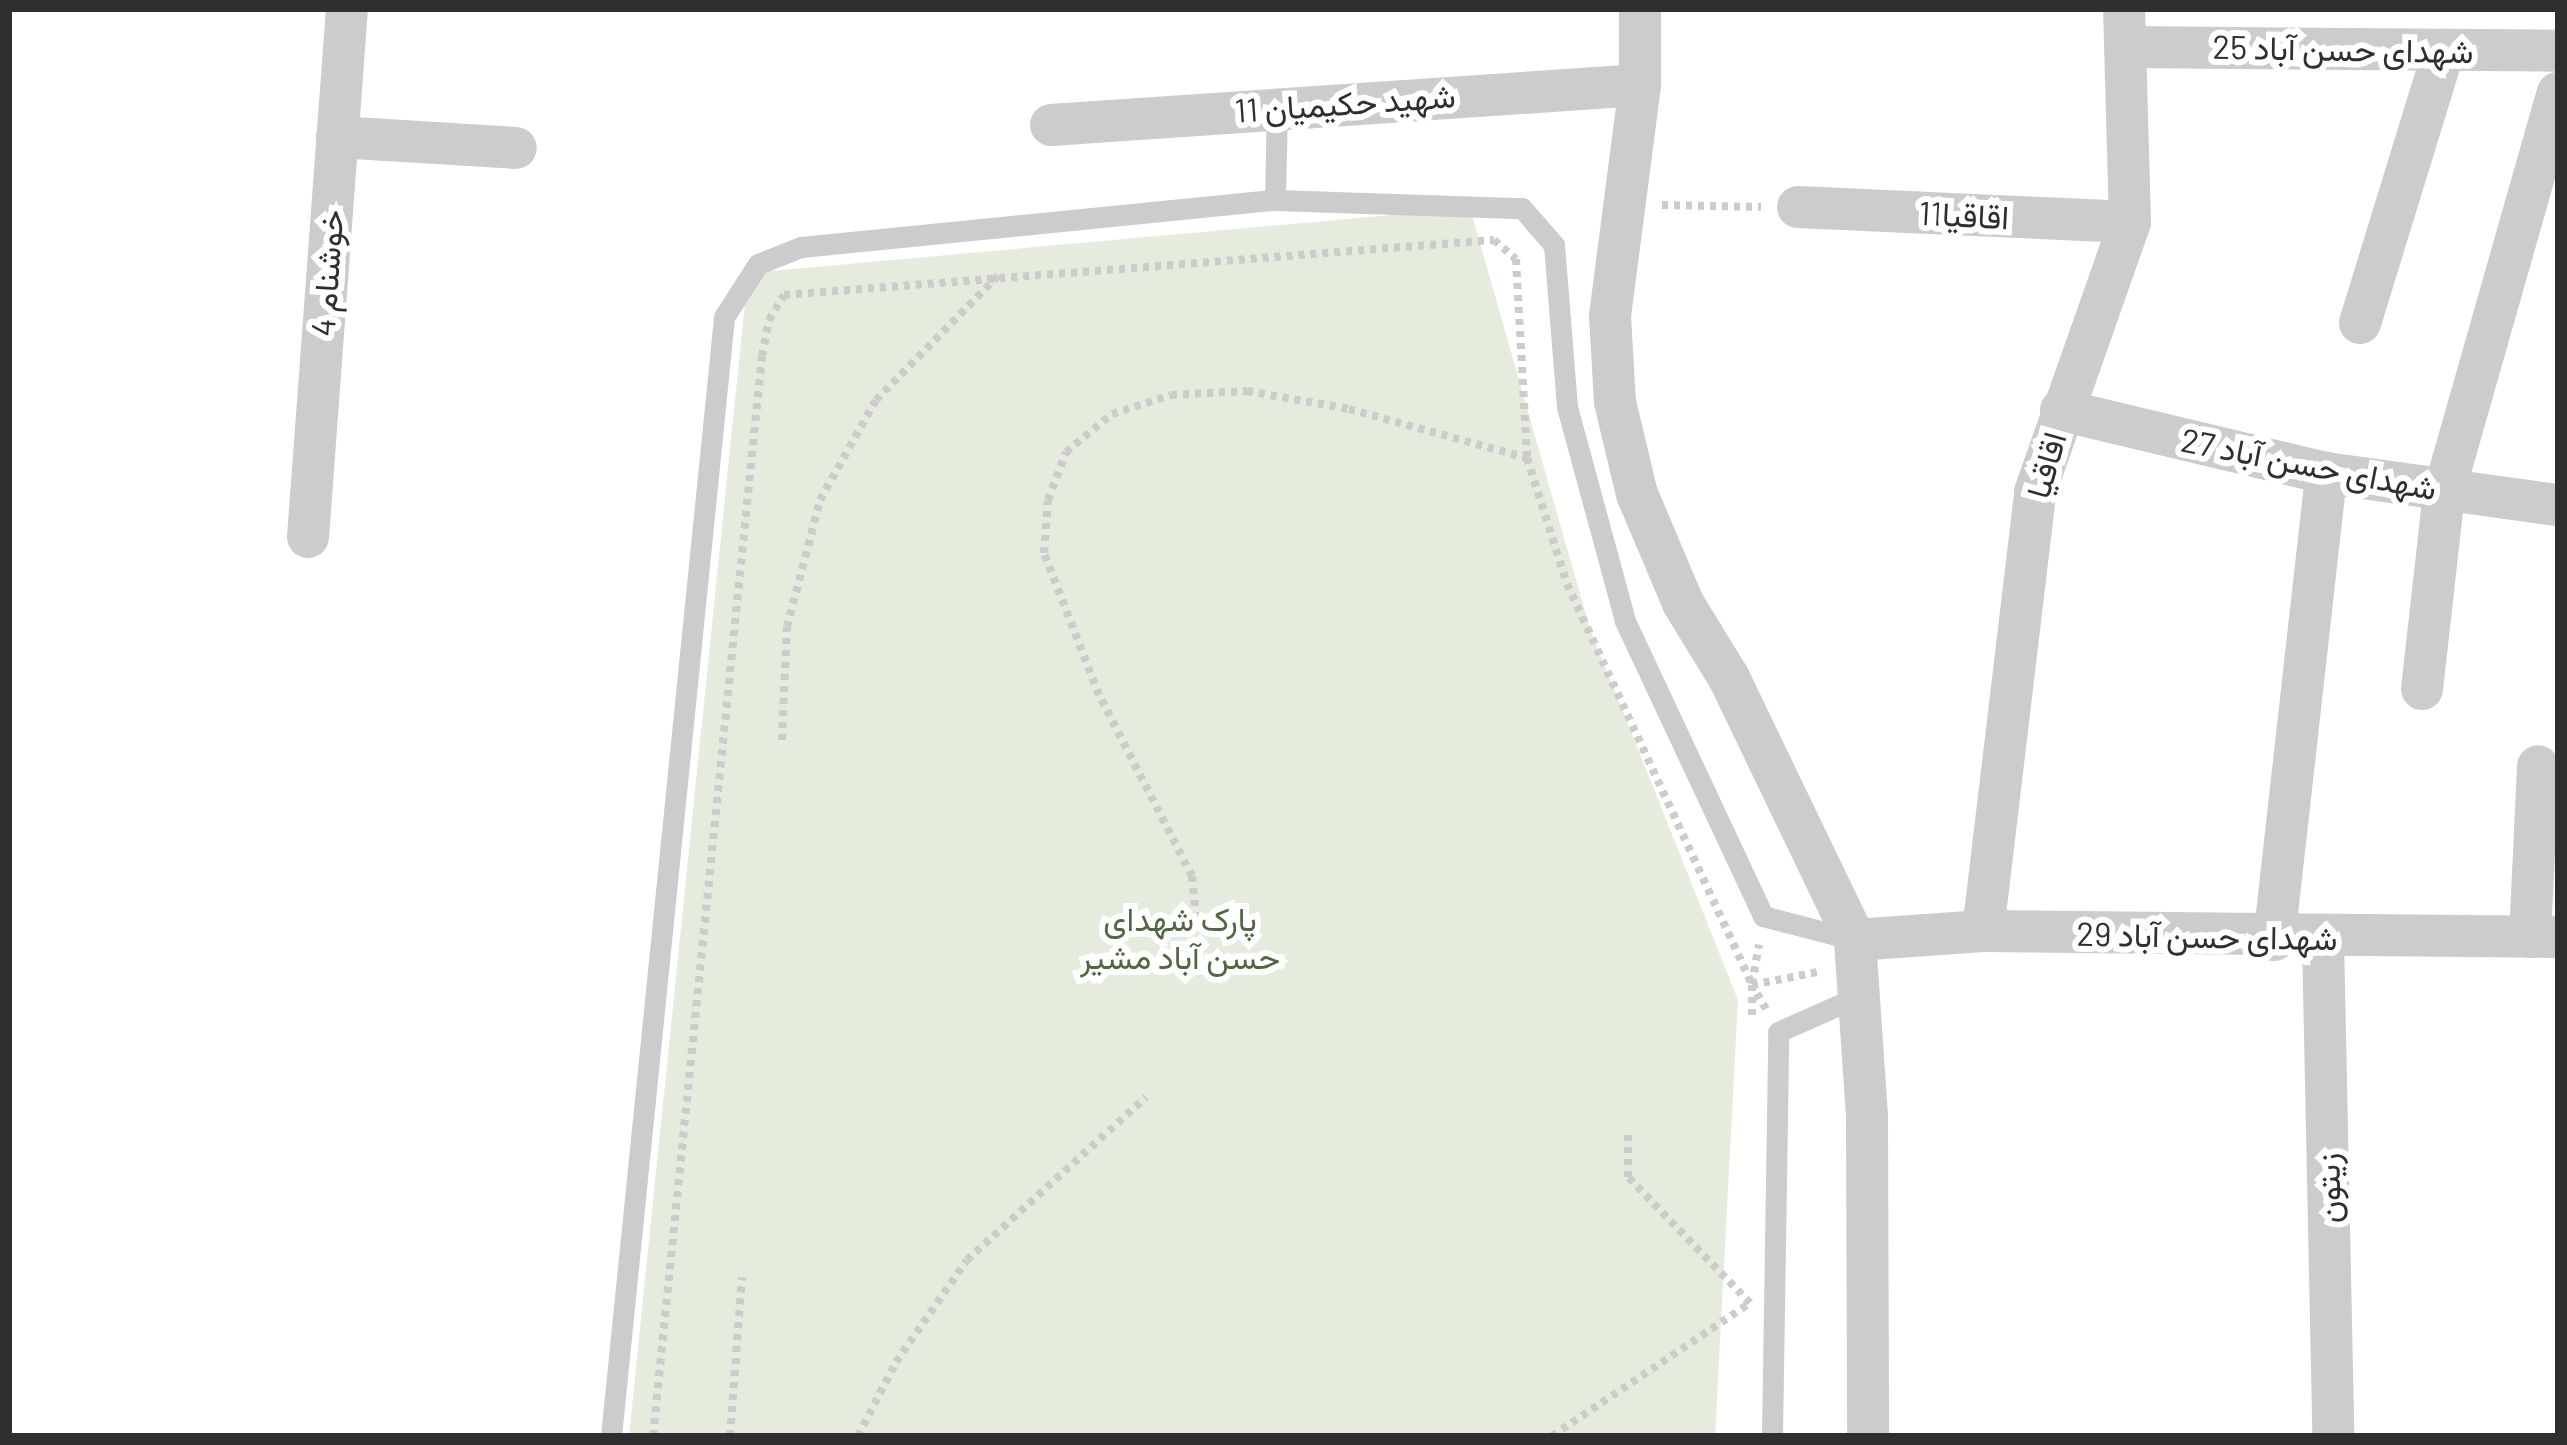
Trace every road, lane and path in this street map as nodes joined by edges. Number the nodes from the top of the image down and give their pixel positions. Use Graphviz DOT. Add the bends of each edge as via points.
graph roads {
  1 [pos="347,9"];
  2 [pos="1640,9"];
  3 [pos="2126,28"];
  4 [pos="2444,50"];
  5 [pos="2558,51"];
  6 [pos="1640,85"];
  7 [pos="2558,93"];
  8 [pos="1277,107"];
  9 [pos="1051,125"];
  10 [pos="338,137"];
  11 [pos="516,148"];
  12 [pos="1275,200"];
  13 [pos="1624,204"];
  14 [pos="1798,207"];
  15 [pos="2130,222"];
  16 [pos="1000,274"];
  17 [pos="2360,323"];
  18 [pos="2062,410"];
  19 [pos="1527,458"];
  20 [pos="2326,473"];
  21 [pos="2444,492"];
  22 [pos="2558,505"];
  23 [pos="308,537"];
  24 [pos="2422,689"];
  25 [pos="782,740"];
  26 [pos="2538,766"];
  27 [pos="1763,916"];
  28 [pos="1196,918"];
  29 [pos="1983,932"];
  30 [pos="2544,937"];
  31 [pos="2324,939"];
  32 [pos="2274,940"];
  33 [pos="1858,966"];
  34 [pos="1752,986"];
  35 [pos="1752,1031"];
  36 [pos="1778,1031"];
  37 [pos="1146,1097"];
  38 [pos="1628,1134"];
  39 [pos="742,1276"];
  40 [pos="1750,1281"];
  41 [pos="1750,1303"];
  42 [pos="1749,1326"];
  43 [pos="611,1436"];
  44 [pos="653,1436"];
  45 [pos="730,1436"];
  46 [pos="858,1436"];
  47 [pos="1552,1436"];
  48 [pos="1772,1436"];
  49 [pos="1868,1436"];
  50 [pos="2333,1436"];
  1 -- 10 [label="street, خوشنام 4"];
  2 -- 6 [label="street"];
  3 -- 4 [label="street, شهدای حسن آباد 25"];
  3 -- 15 [label="street, اقاقیا"];
  4 -- 5 [label="street, شهدای حسن آباد 25"];
  4 -- 17 [label="street"];
  6 -- 8 [label="street, شهید حکیمیان 11"];
  6 -- 13 [label="street"];
  7 -- 21 [label="street"];
  8 -- 9 [label="street, شهید حکیمیان 11"];
  8 -- 12 [label="lane"];
  10 -- 11 [label="street"];
  10 -- 23 [label="street, خوشنام 4"];
  12 -- 27 [label="lane" via="1522,208 1554,245 1567,407 1589,511 1625,621"];
  12 -- 43 [label="lane" via="801,247 758,264 724,317"];
  13 -- 14 [label="path"];
  13 -- 33 [label="street" via="1610,316 1616,402 1637,494 1683,604 1730,678"];
  14 -- 15 [label="street, 11اقاقیا"];
  15 -- 18 [label="street, اقاقیا"];
  16 -- 19 [label="path" via="1494,241 1516,260"];
  16 -- 25 [label="path" via="876,400 820,500 787,627"];
  16 -- 44 [label="path" via="784,296 769,320"];
  18 -- 20 [label="street, شهدای حسن آباد 27"];
  18 -- 29 [label="street, اقاقیا" via="2035,492"];
  19 -- 28 [label="path" via="1247,391 1171,395 1132,408 1066,452 1048,500 1044,553 1099,695 1192,876"];
  19 -- 34 [label="path" via="1567,584"];
  20 -- 21 [label="street, شهدای حسن آباد 27"];
  20 -- 32 [label="street"];
  21 -- 22 [label="street, شهدای حسن آباد 27"];
  21 -- 24 [label="street"];
  26 -- 30 [label="street"];
  27 -- 33 [label="lane"];
  27 -- 34 [label="path"];
  29 -- 32 [label="street, شهدای حسن آباد 29"];
  29 -- 33 [label="street, شهدای حسن آباد 29"];
  30 -- 31 [label="street, شهدای حسن آباد 29"];
  31 -- 32 [label="street, شهدای حسن آباد 29"];
  31 -- 50 [label="street, زیتون"];
  33 -- 34 [label="path"];
  33 -- 36 [label="lane"];
  33 -- 49 [label="street"];
  34 -- 35 [label="path"];
  34 -- 36 [label="path"];
  36 -- 48 [label="lane"];
  37 -- 46 [label="path" via="967,1260 896,1362"];
  38 -- 41 [label="path" via="1628,1177"];
  39 -- 45 [label="path"];
  40 -- 41 [label="path"];
  41 -- 42 [label="path"];
  41 -- 47 [label="path"];
}
